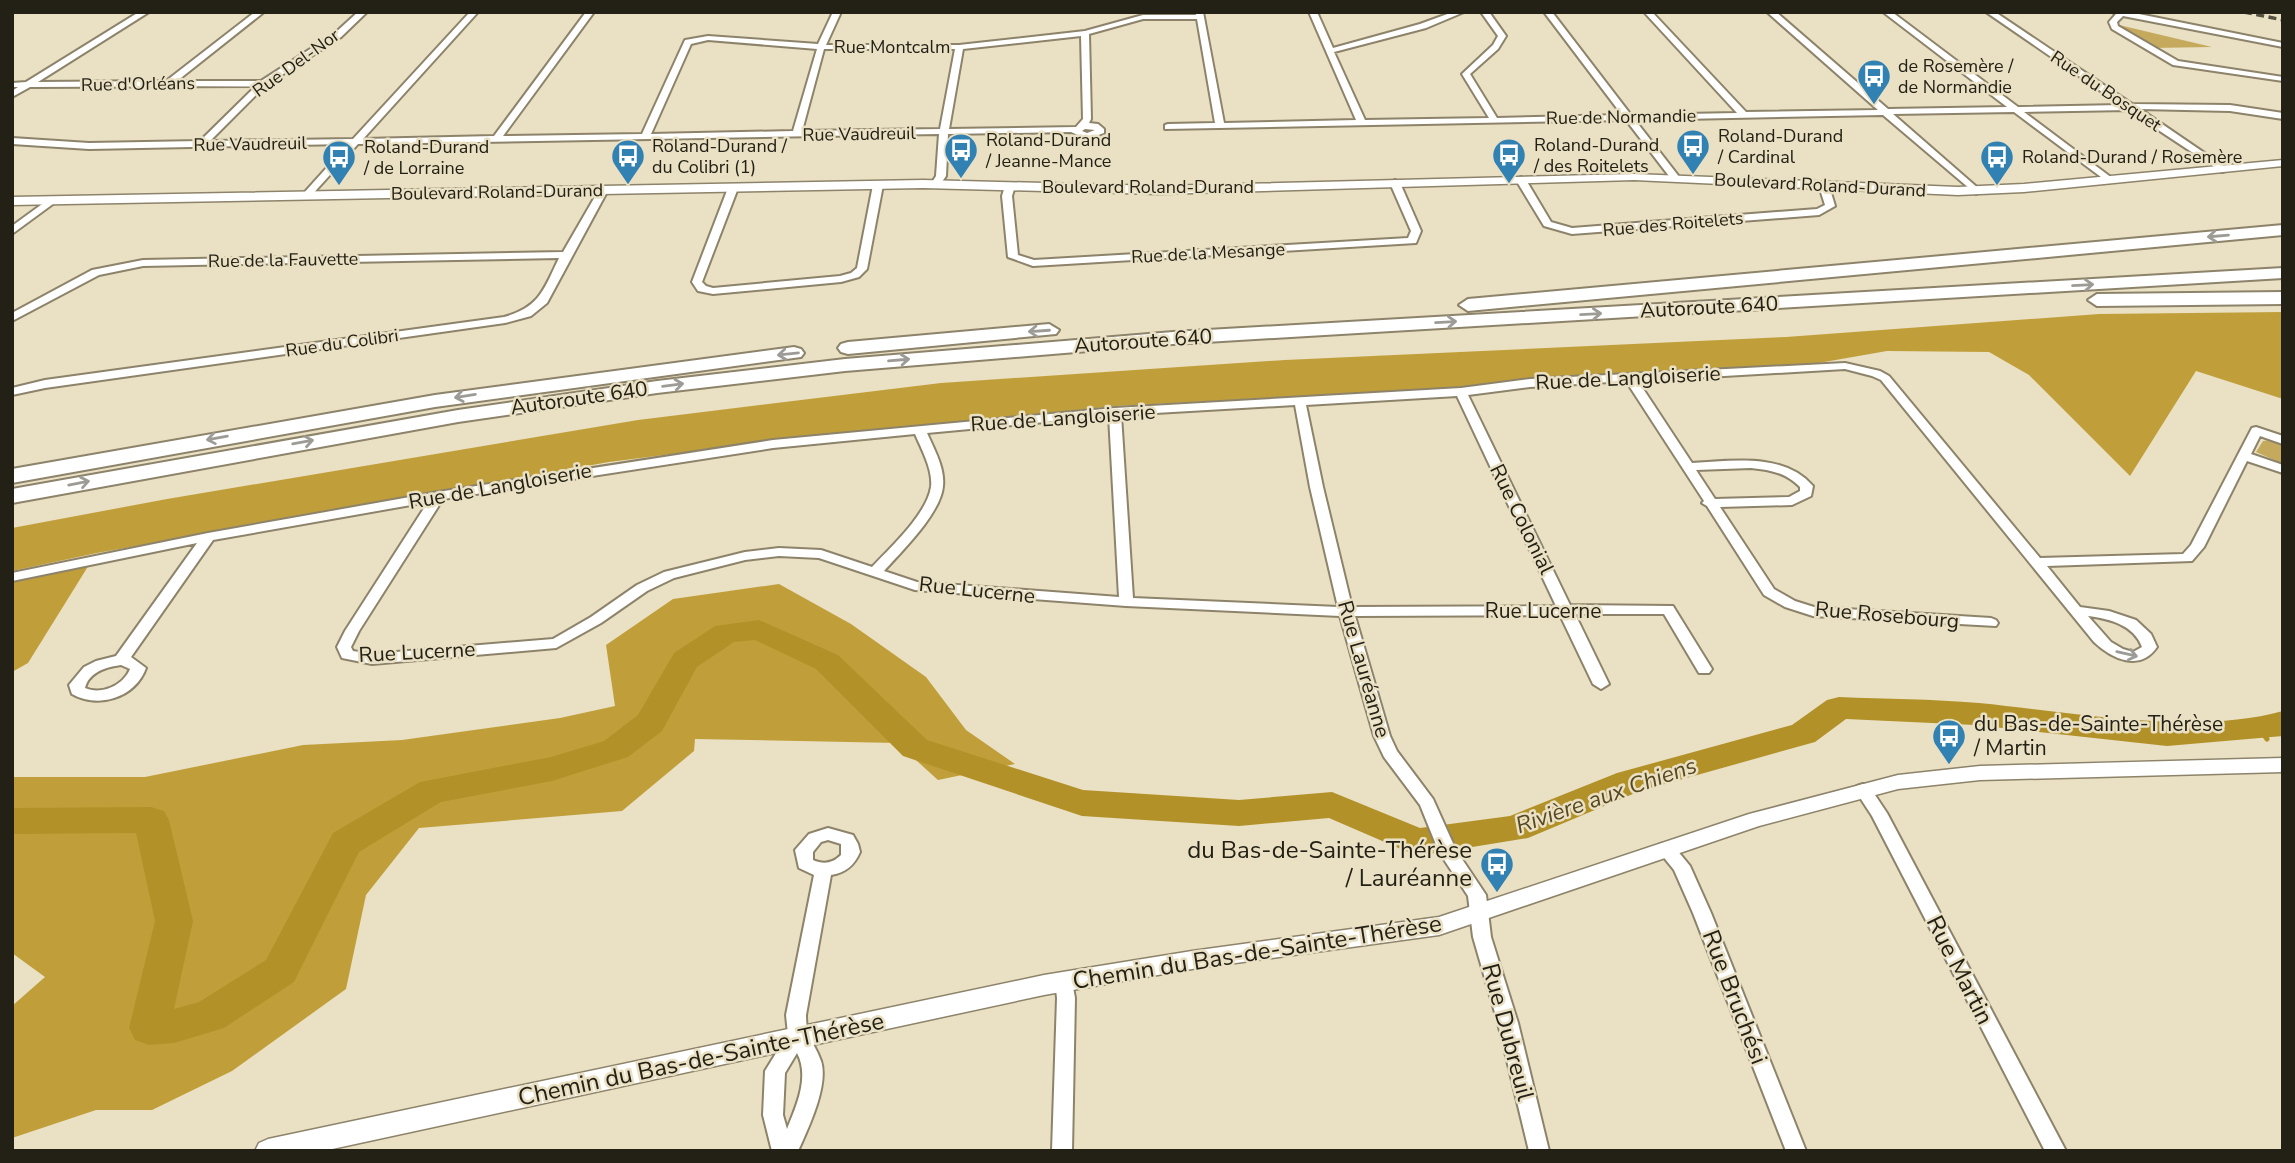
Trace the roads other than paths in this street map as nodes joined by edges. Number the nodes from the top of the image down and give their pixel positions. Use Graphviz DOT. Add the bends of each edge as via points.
graph roads {
  1 [pos="145,12"];
  2 [pos="260,12"];
  3 [pos="363,12"];
  4 [pos="474,12"];
  5 [pos="590,12"];
  6 [pos="837,12"];
  7 [pos="1313,12"];
  8 [pos="1460,12"];
  9 [pos="1485,12"];
  10 [pos="1548,12"];
  11 [pos="1648,12"];
  12 [pos="1771,12"];
  13 [pos="1887,12"];
  14 [pos="1990,12"];
  15 [pos="2118,13"];
  16 [pos="1200,15"];
  17 [pos="1085,33"];
  18 [pos="2283,45"];
  19 [pos="821,47"];
  20 [pos="959,47"];
  21 [pos="1330,51"];
  22 [pos="2283,79"];
  23 [pos="264,83"];
  24 [pos="168,84"];
  25 [pos="12,85"];
  26 [pos="24,85"];
  27 [pos="12,95"];
  28 [pos="2129,107"];
  29 [pos="2014,110"];
  30 [pos="1886,112"];
  31 [pos="1744,115"];
  32 [pos="1629,116"];
  33 [pos="2283,116"];
  34 [pos="1494,119"];
  35 [pos="1361,122"];
  36 [pos="1220,125"];
  37 [pos="1168,127"];
  38 [pos="944,132"];
  39 [pos="796,135"];
  40 [pos="645,138"];
  41 [pos="496,140"];
  42 [pos="12,141"];
  43 [pos="353,142"];
  44 [pos="201,145"];
  45 [pos="2283,163"];
  46 [pos="2222,169"];
  47 [pos="1675,178"];
  48 [pos="1521,180"];
  49 [pos="2109,180"];
  50 [pos="1395,183"];
  51 [pos="936,184"];
  52 [pos="878,185"];
  53 [pos="1010,186"];
  54 [pos="1824,186"];
  55 [pos="733,188"];
  56 [pos="603,190"];
  57 [pos="1976,191"];
  58 [pos="306,196"];
  59 [pos="12,201"];
  60 [pos="52,201"];
  61 [pos="2283,230"];
  62 [pos="12,231"];
  63 [pos="566,255"];
  64 [pos="2283,258"];
  65 [pos="2283,273"];
  66 [pos="2283,298"];
  67 [pos="1468,305"];
  68 [pos="1623,312"];
  69 [pos="12,318"];
  70 [pos="1630,378"];
  71 [pos="12,392"];
  72 [pos="1461,392"];
  73 [pos="1300,402"];
  74 [pos="1115,412"];
  75 [pos="919,429"];
  76 [pos="2283,440"];
  77 [pos="2244,456"];
  78 [pos="1687,467"];
  79 [pos="2283,469"];
  80 [pos="12,476"];
  81 [pos="12,496"];
  82 [pos="438,496"];
  83 [pos="1709,503"];
  84 [pos="208,537"];
  85 [pos="2035,562"];
  86 [pos="875,572"];
  87 [pos="12,577"];
  88 [pos="1126,602"];
  89 [pos="1567,611"];
  90 [pos="2077,611"];
  91 [pos="1346,612"];
  92 [pos="1991,623"];
  93 [pos="121,660"];
  94 [pos="1704,668"];
  95 [pos="1601,684"];
  96 [pos="2283,765"];
  97 [pos="1863,790"];
  98 [pos="1666,849"];
  99 [pos="822,871"];
  100 [pos="1479,913"];
  101 [pos="1064,981"];
  102 [pos="796,1038"];
  103 [pos="268,1151"];
  104 [pos="782,1151"];
  105 [pos="788,1151"];
  106 [pos="1062,1151"];
  107 [pos="1539,1151"];
  108 [pos="1796,1151"];
  109 [pos="2056,1151"];
  1 -- 26 [label="street"];
  2 -- 24 [label="street"];
  3 -- 23 [label="street, Rue Del-Nor" via="338,35"];
  4 -- 43 [label="street"];
  5 -- 41 [label="street"];
  6 -- 19 [label="street"];
  7 -- 21 [label="street"];
  8 -- 21 [label="street"];
  9 -- 34 [label="street" via="1502,36 1500,44 1466,74"];
  10 -- 32 [label="street"];
  11 -- 31 [label="street"];
  12 -- 30 [label="street"];
  13 -- 29 [label="street"];
  14 -- 28 [label="street, Rue du Bosquet"];
  15 -- 18 [label="street"];
  15 -- 22 [label="street" via="2115,27 2171,61"];
  16 -- 17 [label="street, Rue Montcalm" via="1143,17"];
  16 -- 36 [label="street"];
  17 -- 20 [label="street, Rue Montcalm"];
  17 -- 38 [label="street, Rue Vaudreuil" via="1087,119 1079,128"];
  19 -- 20 [label="street, Rue Montcalm"];
  19 -- 39 [label="street"];
  19 -- 40 [label="street, Rue Montcalm" via="708,38 688,42"];
  20 -- 38 [label="street"];
  21 -- 35 [label="street"];
  23 -- 24 [label="street, Rue d'Orléans"];
  23 -- 44 [label="street, Rue Del-Nor"];
  24 -- 26 [label="street, Rue d'Orléans"];
  25 -- 26 [label="street, Rue d'Orléans"];
  26 -- 27 [label="street"];
  28 -- 29 [label="street, Rue de Normandie"];
  28 -- 33 [label="street, Rue de Normandie" via="2209,106"];
  28 -- 46 [label="street, Rue du Bosquet"];
  29 -- 30 [label="street, Rue de Normandie"];
  29 -- 49 [label="street"];
  30 -- 31 [label="street, Rue de Normandie"];
  30 -- 57 [label="street"];
  31 -- 32 [label="street, Rue de Normandie"];
  32 -- 34 [label="street, Rue de Normandie"];
  32 -- 47 [label="street"];
  34 -- 35 [label="street, Rue de Normandie"];
  35 -- 36 [label="street, Rue de Normandie"];
  36 -- 37 [label="street, Rue de Normandie"];
  38 -- 39 [label="street, Rue Vaudreuil"];
  38 -- 51 [label="street" via="941,176"];
  39 -- 40 [label="street, Rue Vaudreuil"];
  40 -- 41 [label="street, Rue Vaudreuil"];
  41 -- 43 [label="street, Rue Vaudreuil"];
  42 -- 44 [label="street, Rue Vaudreuil"];
  43 -- 44 [label="street, Rue Vaudreuil"];
  43 -- 58 [label="street"];
  45 -- 46 [label="street, Boulevard Roland-Durand"];
  46 -- 49 [label="street, Boulevard Roland-Durand"];
  47 -- 48 [label="street, Boulevard Roland-Durand"];
  47 -- 54 [label="street, Boulevard Roland-Durand"];
  48 -- 50 [label="street, Boulevard Roland-Durand"];
  48 -- 54 [label="street, Rue des Roitelets" via="1547,224 1572,231 1819,212 1830,206"];
  49 -- 57 [label="street, Boulevard Roland-Durand"];
  50 -- 53 [label="street, Boulevard Roland-Durand" via="1159,190"];
  50 -- 53 [label="street, Rue de la Mesange" via="1416,231 1412,241 1033,263 1013,257"];
  51 -- 52 [label="street, Boulevard Roland-Durand"];
  51 -- 53 [label="street, Boulevard Roland-Durand"];
  52 -- 55 [label="street, Boulevard Roland-Durand"];
  52 -- 55 [label="street" via="862,269 855,275 702,289 697,282"];
  54 -- 57 [label="street, Boulevard Roland-Durand"];
  55 -- 56 [label="street, Boulevard Roland-Durand"];
  56 -- 58 [label="street, Boulevard Roland-Durand"];
  56 -- 63 [label="street, Rue du Colibri"];
  58 -- 60 [label="street, Boulevard Roland-Durand"];
  59 -- 60 [label="street, Boulevard Roland-Durand"];
  60 -- 62 [label="street"];
  61 -- 67 [label="highway, one-way"];
  63 -- 69 [label="street, Rue de la Fauvette" via="143,262 96,272"];
  63 -- 71 [label="street, Rue du Colibri" via="543,301 527,314 505,320"];
  64 -- 67 [label="highway, Autoroute 640"];
  68 -- 65 [label="highway, Autoroute 640, one-way"];
  66 -- 68 [label="highway"];
  67 -- 80 [label="highway, Autoroute 640, one-way" via="1052,330 749,358 435,401"];
  81 -- 68 [label="highway, Autoroute 640, one-way" via="458,416 799,370 1086,344"];
  70 -- 72 [label="street, Rue de Langloiserie"];
  70 -- 78 [label="street, Rue Rosebourg"];
  70 -- 85 [label="street, Rue de Langloiserie" via="1827,366 1876,373 1885,378"];
  72 -- 73 [label="street, Rue de Langloiserie"];
  72 -- 89 [label="street, Rue Colonial"];
  73 -- 74 [label="street, Rue de Langloiserie"];
  73 -- 91 [label="street, Rue Lauréanne"];
  74 -- 75 [label="street, Rue de Langloiserie"];
  74 -- 88 [label="street"];
  75 -- 82 [label="street, Rue de Langloiserie" via="773,444"];
  75 -- 86 [label="street" via="937,489 905,539"];
  76 -- 77 [label="street" via="2256,431"];
  77 -- 79 [label="street"];
  77 -- 85 [label="street" via="2187,558"];
  78 -- 83 [label="street, Rue Rosebourg"];
  78 -- 83 [label="street" via="1774,467 1800,477 1807,486 1806,493 1792,501"];
  82 -- 84 [label="street, Rue de Langloiserie"];
  82 -- 86 [label="street, Rue Lucerne" via="352,631 344,647 347,655 372,659 556,643 660,579 745,556 821,554"];
  83 -- 92 [label="street, Rue Rosebourg" via="1769,592 1790,604 1814,611"];
  84 -- 87 [label="street, Rue de Langloiserie"];
  84 -- 93 [label="street"];
  85 -- 90 [label="street, Rue de Langloiserie"];
  86 -- 88 [label="street, Rue Lucerne" via="915,586"];
  88 -- 91 [label="street, Rue Lucerne"];
  89 -- 91 [label="street, Rue Lucerne"];
  89 -- 94 [label="street, Rue Lucerne" via="1668,609"];
  89 -- 95 [label="street, Rue Colonial"];
  90 -- 90 [label="street, Rue de Langloiserie, one-way" via="2115,651 2137,657 2147,653 2146,635 2132,625 2109,615"];
  91 -- 100 [label="street, Rue Lauréanne" via="1384,742 1427,803 1448,852 1477,895"];
  96 -- 97 [label="street, Chemin du Bas-de-Sainte-Thérèse" via="1980,773"];
  97 -- 98 [label="street, Chemin du Bas-de-Sainte-Thérèse"];
  97 -- 109 [label="street, Rue Martin"];
  98 -- 100 [label="street, Chemin du Bas-de-Sainte-Thérèse"];
  98 -- 108 [label="street, Rue Bruchési" via="1681,866 1702,913"];
  99 -- 102 [label="street" via="796,1015"];
  100 -- 101 [label="street, Chemin du Bas-de-Sainte-Thérèse" via="1418,930"];
  100 -- 107 [label="street, Rue Dubreuil"];
  101 -- 102 [label="street, Chemin du Bas-de-Sainte-Thérèse"];
  101 -- 106 [label="street"];
  102 -- 103 [label="street, Chemin du Bas-de-Sainte-Thérèse"];
  102 -- 104 [label="street" via="775,1070 773,1115"];
  102 -- 105 [label="street" via="812,1067 804,1114"];
}
